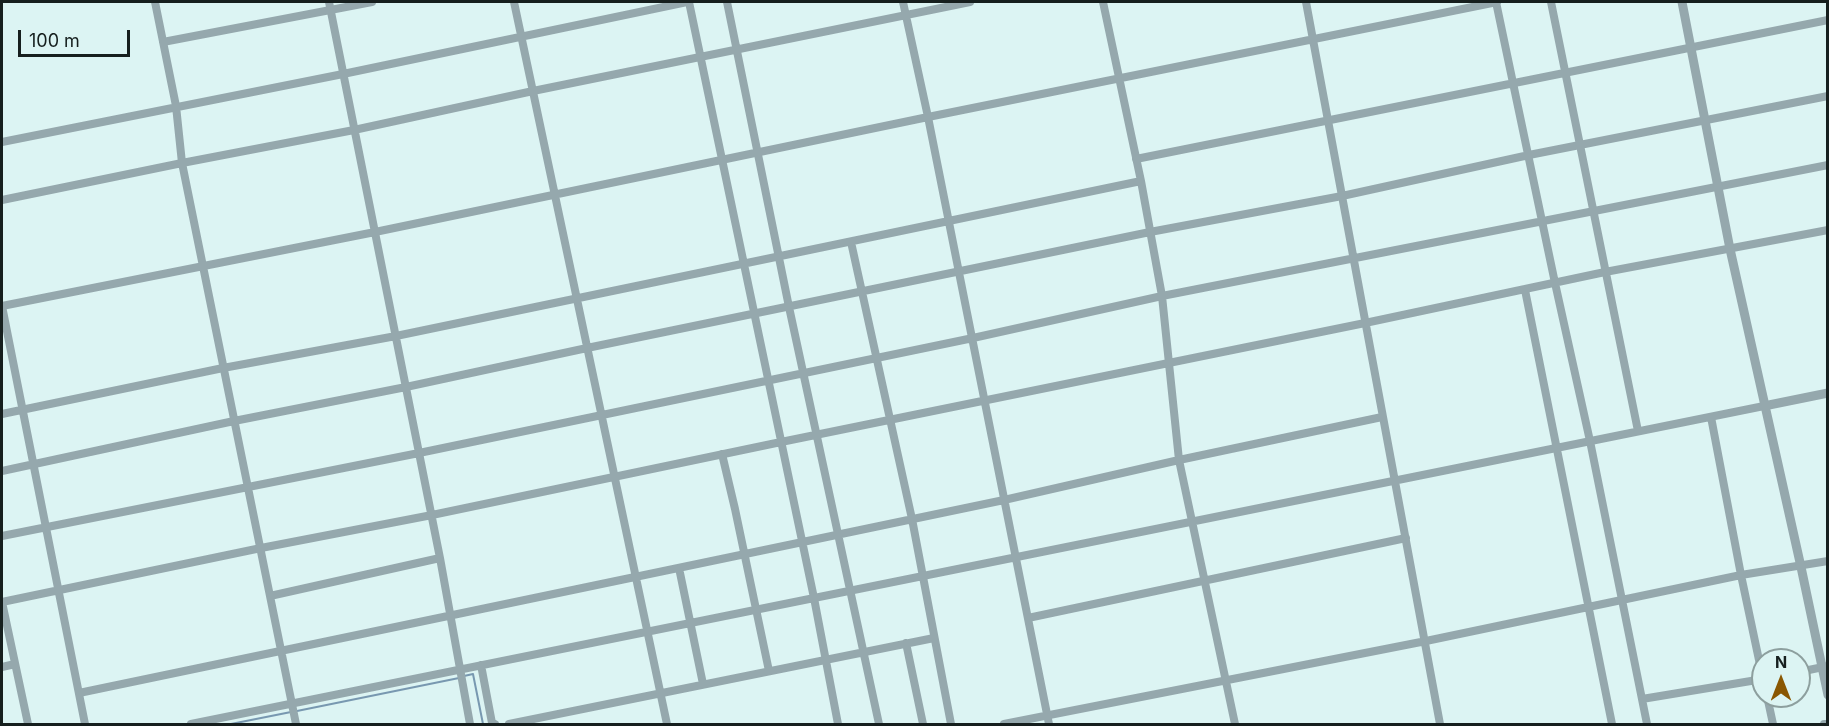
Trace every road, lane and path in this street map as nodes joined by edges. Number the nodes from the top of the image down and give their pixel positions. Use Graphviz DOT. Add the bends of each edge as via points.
graph roads {
  1 [pos="155,2"];
  2 [pos="372,2"];
  3 [pos="514,2"];
  4 [pos="688,2"];
  5 [pos="727,2"];
  6 [pos="903,2"];
  7 [pos="970,2"];
  8 [pos="1103,2"];
  9 [pos="1306,2"];
  10 [pos="1497,2"];
  11 [pos="1551,2"];
  12 [pos="1682,2"];
  13 [pos="329,6"];
  14 [pos="906,15"];
  15 [pos="1827,20"];
  16 [pos="521,36"];
  17 [pos="1313,39"];
  18 [pos="164,42"];
  19 [pos="1690,46"];
  20 [pos="737,50"];
  21 [pos="701,58"];
  22 [pos="1565,72"];
  23 [pos="343,74"];
  24 [pos="1119,78"];
  25 [pos="1513,82"];
  26 [pos="533,91"];
  27 [pos="1827,96"];
  28 [pos="176,106"];
  29 [pos="928,117"];
  30 [pos="1704,120"];
  31 [pos="1328,121"];
  32 [pos="354,130"];
  33 [pos="2,142"];
  34 [pos="1579,145"];
  35 [pos="757,153"];
  36 [pos="1528,155"];
  37 [pos="1136,159"];
  38 [pos="723,160"];
  39 [pos="182,163"];
  40 [pos="1827,165"];
  41 [pos="1141,181"];
  42 [pos="1718,187"];
  43 [pos="554,194"];
  44 [pos="1342,196"];
  45 [pos="2,200"];
  46 [pos="1593,212"];
  47 [pos="949,221"];
  48 [pos="1543,221"];
  49 [pos="1827,230"];
  50 [pos="375,232"];
  51 [pos="1150,232"];
  52 [pos="851,242"];
  53 [pos="1730,249"];
  54 [pos="778,257"];
  55 [pos="1353,260"];
  56 [pos="745,264"];
  57 [pos="203,267"];
  58 [pos="959,272"];
  59 [pos="1605,272"];
  60 [pos="1555,283"];
  61 [pos="1525,290"];
  62 [pos="861,292"];
  63 [pos="1162,296"];
  64 [pos="576,297"];
  65 [pos="2,306"];
  66 [pos="789,307"];
  67 [pos="755,314"];
  68 [pos="1365,323"];
  69 [pos="396,336"];
  70 [pos="973,338"];
  71 [pos="587,348"];
  72 [pos="875,357"];
  73 [pos="1170,362"];
  74 [pos="223,368"];
  75 [pos="804,373"];
  76 [pos="769,380"];
  77 [pos="406,387"];
  78 [pos="1827,393"];
  79 [pos="984,400"];
  80 [pos="1764,406"];
  81 [pos="22,410"];
  82 [pos="2,414"];
  83 [pos="601,414"];
  84 [pos="1382,417"];
  85 [pos="1711,417"];
  86 [pos="890,420"];
  87 [pos="234,421"];
  88 [pos="1638,431"];
  89 [pos="817,434"];
  90 [pos="1590,441"];
  91 [pos="782,442"];
  92 [pos="1556,448"];
  93 [pos="419,453"];
  94 [pos="722,454"];
  95 [pos="1179,460"];
  96 [pos="33,464"];
  97 [pos="2,471"];
  98 [pos="615,477"];
  99 [pos="1394,480"];
  100 [pos="248,486"];
  101 [pos="1004,500"];
  102 [pos="432,515"];
  103 [pos="912,519"];
  104 [pos="1192,522"];
  105 [pos="45,527"];
  106 [pos="838,535"];
  107 [pos="2,536"];
  108 [pos="1406,538"];
  109 [pos="802,542"];
  110 [pos="261,549"];
  111 [pos="745,554"];
  112 [pos="1016,557"];
  113 [pos="440,558"];
  114 [pos="1827,561"];
  115 [pos="1801,567"];
  116 [pos="679,568"];
  117 [pos="1741,575"];
  118 [pos="923,576"];
  119 [pos="636,577"];
  120 [pos="1205,580"];
  121 [pos="58,590"];
  122 [pos="849,591"];
  123 [pos="270,596"];
  124 [pos="814,598"];
  125 [pos="1623,601"];
  126 [pos="2,602"];
  127 [pos="1588,608"];
  128 [pos="757,610"];
  129 [pos="450,615"];
  130 [pos="1028,618"];
  131 [pos="689,623"];
  132 [pos="647,632"];
  133 [pos="934,638"];
  134 [pos="1426,640"];
  135 [pos="906,643"];
  136 [pos="1756,648"];
  137 [pos="281,651"];
  138 [pos="863,652"];
  139 [pos="825,660"];
  140 [pos="15,663"];
  141 [pos="481,665"];
  142 [pos="2,667"];
  143 [pos="1824,667"];
  144 [pos="460,669"];
  145 [pos="769,671"];
  146 [pos="1226,680"];
  147 [pos="1751,681"];
  148 [pos="703,684"];
  149 [pos="79,693"];
  150 [pos="660,693"];
  151 [pos="1827,695"];
  152 [pos="1642,699"];
  153 [pos="291,704"];
  154 [pos="1770,708"];
  155 [pos="1048,720"];
  156 [pos="28,724"];
  157 [pos="85,724"];
  158 [pos="191,724"];
  159 [pos="296,724"];
  160 [pos="470,724"];
  161 [pos="495,724"];
  162 [pos="509,724"];
  163 [pos="667,724"];
  164 [pos="838,724"];
  165 [pos="879,724"];
  166 [pos="923,724"];
  167 [pos="951,724"];
  168 [pos="1004,724"];
  169 [pos="1235,724"];
  170 [pos="1440,724"];
  171 [pos="1612,724"];
  172 [pos="1647,724"];
  173 [pos="1773,724"];
  1 -- 18 [label="street"];
  2 -- 13 [label="street"];
  3 -- 16 [label="street"];
  4 -- 16 [label="street"];
  4 -- 21 [label="street"];
  5 -- 20 [label="street"];
  6 -- 14 [label="street"];
  7 -- 14 [label="street"];
  8 -- 24 [label="street"];
  9 -- 17 [label="street"];
  10 -- 17 [label="street"];
  10 -- 25 [label="street"];
  11 -- 22 [label="street"];
  12 -- 19 [label="street"];
  13 -- 18 [label="street"];
  13 -- 23 [label="street"];
  14 -- 20 [label="street"];
  14 -- 29 [label="street"];
  15 -- 19 [label="street"];
  16 -- 23 [label="street"];
  16 -- 26 [label="street"];
  17 -- 24 [label="street"];
  17 -- 31 [label="street"];
  18 -- 28 [label="street"];
  19 -- 22 [label="street"];
  19 -- 30 [label="street"];
  20 -- 21 [label="street"];
  20 -- 35 [label="street"];
  21 -- 26 [label="street"];
  21 -- 38 [label="street"];
  22 -- 25 [label="street"];
  22 -- 34 [label="street"];
  23 -- 28 [label="street"];
  23 -- 32 [label="street"];
  24 -- 29 [label="street"];
  24 -- 37 [label="street"];
  25 -- 31 [label="street"];
  25 -- 36 [label="street"];
  26 -- 32 [label="street"];
  26 -- 43 [label="street"];
  27 -- 30 [label="street"];
  28 -- 33 [label="street"];
  28 -- 39 [label="street"];
  29 -- 35 [label="street"];
  29 -- 47 [label="street"];
  30 -- 34 [label="street"];
  30 -- 42 [label="street"];
  31 -- 37 [label="street"];
  31 -- 44 [label="street"];
  32 -- 39 [label="street"];
  32 -- 50 [label="street"];
  34 -- 36 [label="street"];
  34 -- 46 [label="street"];
  35 -- 38 [label="street"];
  35 -- 54 [label="street"];
  36 -- 44 [label="street"];
  36 -- 48 [label="street"];
  37 -- 41 [label="street"];
  38 -- 43 [label="street"];
  38 -- 56 [label="street"];
  39 -- 45 [label="street"];
  39 -- 57 [label="street"];
  40 -- 42 [label="street"];
  41 -- 47 [label="street"];
  41 -- 51 [label="street"];
  42 -- 46 [label="street"];
  42 -- 53 [label="street"];
  43 -- 50 [label="street"];
  43 -- 64 [label="street"];
  44 -- 51 [label="street"];
  44 -- 55 [label="street"];
  46 -- 48 [label="street"];
  46 -- 59 [label="street"];
  47 -- 52 [label="street"];
  47 -- 58 [label="street"];
  48 -- 55 [label="street"];
  48 -- 60 [label="street"];
  49 -- 53 [label="street"];
  50 -- 57 [label="street"];
  50 -- 69 [label="street"];
  51 -- 58 [label="street"];
  51 -- 63 [label="street"];
  52 -- 54 [label="street"];
  52 -- 62 [label="street"];
  53 -- 59 [label="street"];
  53 -- 80 [label="street"];
  54 -- 56 [label="street"];
  54 -- 66 [label="street"];
  55 -- 63 [label="street"];
  55 -- 68 [label="street"];
  56 -- 64 [label="street"];
  56 -- 67 [label="street"];
  57 -- 65 [label="street"];
  57 -- 74 [label="street"];
  58 -- 62 [label="street"];
  58 -- 70 [label="street"];
  59 -- 60 [label="street"];
  59 -- 88 [label="street"];
  60 -- 61 [label="street"];
  60 -- 90 [label="street"];
  61 -- 68 [label="street"];
  61 -- 92 [label="street"];
  62 -- 66 [label="street"];
  62 -- 72 [label="street"];
  63 -- 70 [label="street"];
  63 -- 73 [label="street"];
  64 -- 69 [label="street"];
  64 -- 71 [label="street"];
  65 -- 81 [label="street"];
  66 -- 67 [label="street"];
  66 -- 75 [label="street"];
  67 -- 71 [label="street"];
  67 -- 76 [label="street"];
  68 -- 73 [label="street"];
  68 -- 84 [label="street"];
  69 -- 74 [label="street"];
  69 -- 77 [label="street"];
  70 -- 72 [label="street"];
  70 -- 79 [label="street"];
  71 -- 77 [label="street"];
  71 -- 83 [label="street"];
  72 -- 75 [label="street"];
  72 -- 86 [label="street"];
  73 -- 79 [label="street"];
  73 -- 95 [label="street"];
  74 -- 81 [label="street"];
  74 -- 87 [label="street"];
  75 -- 76 [label="street"];
  75 -- 89 [label="street"];
  76 -- 83 [label="street"];
  76 -- 91 [label="street"];
  77 -- 87 [label="street"];
  77 -- 93 [label="street"];
  78 -- 80 [label="street"];
  79 -- 86 [label="street"];
  79 -- 101 [label="street"];
  80 -- 85 [label="street"];
  80 -- 115 [label="street"];
  81 -- 82 [label="street"];
  81 -- 96 [label="street"];
  83 -- 93 [label="street"];
  83 -- 98 [label="street"];
  84 -- 95 [label="street"];
  84 -- 99 [label="street"];
  85 -- 88 [label="street"];
  85 -- 117 [label="street"];
  86 -- 89 [label="street"];
  86 -- 103 [label="street"];
  87 -- 96 [label="street"];
  87 -- 100 [label="street"];
  88 -- 90 [label="street"];
  89 -- 91 [label="street"];
  89 -- 106 [label="street"];
  90 -- 92 [label="street"];
  90 -- 125 [label="street"];
  91 -- 94 [label="street"];
  91 -- 109 [label="street"];
  92 -- 99 [label="street"];
  92 -- 127 [label="street"];
  93 -- 100 [label="street"];
  93 -- 102 [label="street"];
  94 -- 98 [label="street"];
  94 -- 111 [label="street"];
  95 -- 101 [label="street"];
  95 -- 104 [label="street"];
  96 -- 97 [label="street"];
  96 -- 105 [label="street"];
  98 -- 102 [label="street"];
  98 -- 119 [label="street"];
  99 -- 104 [label="street"];
  99 -- 108 [label="street"];
  100 -- 105 [label="street"];
  100 -- 110 [label="street"];
  101 -- 103 [label="street"];
  101 -- 112 [label="street"];
  102 -- 110 [label="street"];
  102 -- 113 [label="street"];
  103 -- 106 [label="street"];
  103 -- 118 [label="street"];
  104 -- 112 [label="street"];
  104 -- 120 [label="street"];
  105 -- 107 [label="street"];
  105 -- 121 [label="street"];
  106 -- 109 [label="street"];
  106 -- 122 [label="street"];
  108 -- 120 [label="street"];
  108 -- 134 [label="street"];
  109 -- 111 [label="street"];
  109 -- 124 [label="street"];
  110 -- 121 [label="street"];
  110 -- 123 [label="street"];
  111 -- 116 [label="street"];
  111 -- 128 [label="street"];
  112 -- 118 [label="street"];
  112 -- 130 [label="street"];
  113 -- 123 [label="street"];
  113 -- 129 [label="street"];
  114 -- 115 [label="street"];
  115 -- 117 [label="street"];
  115 -- 143 [label="street"];
  116 -- 119 [label="street"];
  116 -- 131 [label="street"];
  117 -- 125 [label="street"];
  117 -- 136 [label="street"];
  118 -- 122 [label="street"];
  118 -- 133 [label="street"];
  119 -- 129 [label="street"];
  119 -- 132 [label="street"];
  120 -- 130 [label="street"];
  120 -- 146 [label="street"];
  121 -- 126 [label="street"];
  121 -- 149 [label="street"];
  122 -- 124 [label="street"];
  122 -- 138 [label="street"];
  123 -- 137 [label="street"];
  124 -- 128 [label="street"];
  124 -- 139 [label="street"];
  125 -- 127 [label="street"];
  125 -- 152 [label="street"];
  126 -- 140 [label="street"];
  127 -- 134 [label="street"];
  127 -- 171 [label="street"];
  128 -- 131 [label="street"];
  128 -- 145 [label="street"];
  129 -- 137 [label="street"];
  129 -- 144 [label="street"];
  130 -- 155 [label="street"];
  131 -- 132 [label="street"];
  131 -- 148 [label="street"];
  132 -- 141 [label="street"];
  132 -- 150 [label="street"];
  133 -- 135 [label="street"];
  133 -- 167 [label="street"];
  134 -- 146 [label="street"];
  134 -- 170 [label="street"];
  135 -- 138 [label="street"];
  135 -- 166 [label="street"];
  137 -- 149 [label="street"];
  137 -- 153 [label="street"];
  138 -- 139 [label="street"];
  138 -- 165 [label="street"];
  139 -- 145 [label="street"];
  139 -- 164 [label="street"];
  140 -- 142 [label="street"];
  140 -- 156 [label="street"];
  141 -- 144 [label="street"];
  141 -- 161 [label="street"];
  143 -- 151 [label="street"];
  144 -- 153 [label="street"];
  144 -- 160 [label="street"];
  145 -- 148 [label="street"];
  146 -- 155 [label="street"];
  146 -- 169 [label="street"];
  147 -- 152 [label="street"];
  148 -- 150 [label="street"];
  149 -- 157 [label="street"];
  150 -- 162 [label="street"];
  150 -- 163 [label="street"];
  152 -- 172 [label="street"];
  153 -- 158 [label="street"];
  153 -- 159 [label="street"];
  154 -- 173 [label="street"];
  155 -- 168 [label="street"];
}
